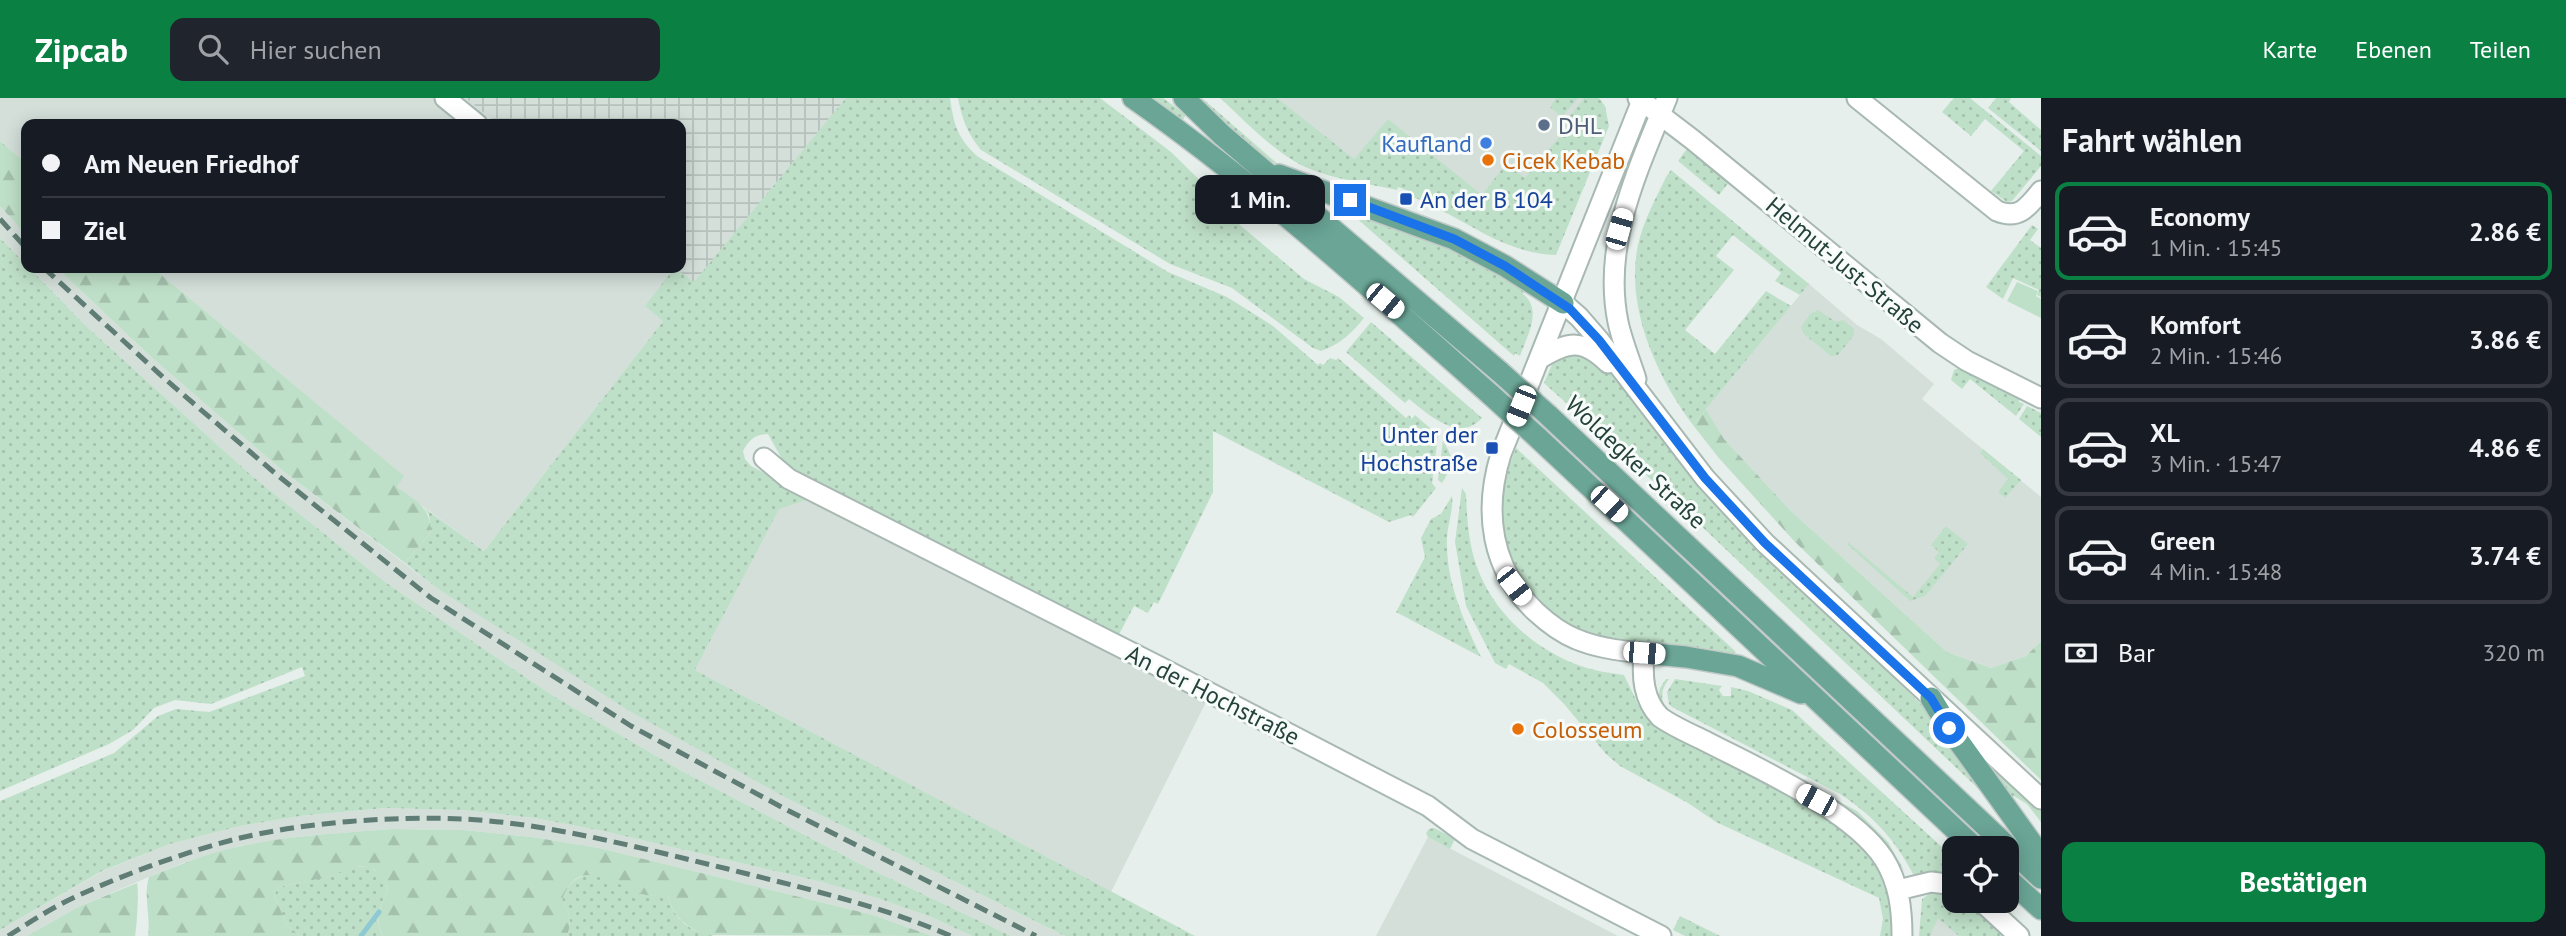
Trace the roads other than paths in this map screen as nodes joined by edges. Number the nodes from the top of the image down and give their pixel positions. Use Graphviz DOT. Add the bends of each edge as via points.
graph roads {
  1 [pos="445,98"];
  2 [pos="1133,98"];
  3 [pos="1184,98"];
  4 [pos="1857,98"];
  5 [pos="1641,99"];
  6 [pos="1664,107"];
  7 [pos="471,119"];
  8 [pos="1263,169"];
  9 [pos="2041,191"];
  10 [pos="1563,303"];
  11 [pos="1541,358"];
  12 [pos="1643,397"];
  13 [pos="2041,398"];
  14 [pos="764,458"];
  15 [pos="1644,653"];
  16 [pos="1931,698"];
  17 [pos="1818,701"];
  18 [pos="2041,800"];
  19 [pos="1962,836"];
  20 [pos="2041,856"];
  21 [pos="2041,878"];
  22 [pos="1942,884"];
  23 [pos="2019,889"];
  24 [pos="1898,890"];
  25 [pos="2041,909"];
  26 [pos="1994,913"];
  27 [pos="1661,936"];
  28 [pos="1902,936"];
  29 [pos="2019,936"];
  1 -- 7 [label="street"];
  2 -- 17 [label="main road, Woldegker Straße, bridge" via="1301,230 1490,395"];
  3 -- 8 [label="main road, Woldegker Straße"];
  4 -- 9 [label="street" via="1997,211 2020,213"];
  5 -- 6 [label="street, Helmut-Just-Straße"];
  5 -- 10 [label="street"];
  6 -- 12 [label="street" via="1626,203 1613,270 1618,321"];
  6 -- 13 [label="street, Helmut-Just-Straße" via="1940,343"];
  8 -- 10 [label="main road" via="1454,239"];
  8 -- 21 [label="main road, Woldegker Straße, bridge" via="1548,415"];
  10 -- 11 [label="street"];
  10 -- 12 [label="street"];
  11 -- 12 [label="street" via="1567,345 1591,349"];
  11 -- 15 [label="street" via="1495,475 1491,512 1497,552 1522,596 1558,630 1592,645"];
  12 -- 16 [label="street" via="1705,478 1765,543"];
  14 -- 27 [label="street, An der Hochstraße" via="789,479 1429,806 1472,839"];
  15 -- 17 [label="main road" via="1738,666"];
  15 -- 24 [label="street" via="1647,698 1660,717 1843,818 1872,844"];
  16 -- 18 [label="street"];
  16 -- 20 [label="main road"];
  17 -- 19 [label="main road, Woldegker Straße"];
  22 -- 24 [label="street"];
  23 -- 25 [label="main road"];
  24 -- 28 [label="street"];
  26 -- 29 [label="street"];
}
